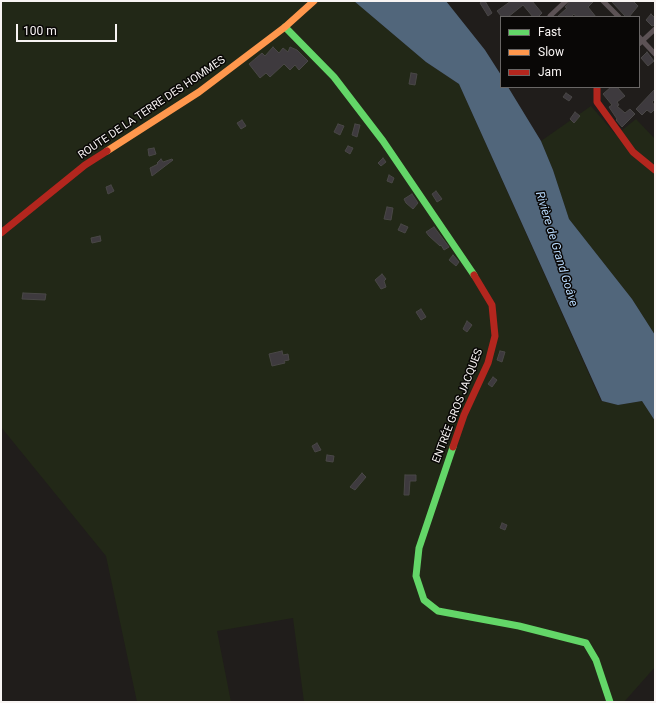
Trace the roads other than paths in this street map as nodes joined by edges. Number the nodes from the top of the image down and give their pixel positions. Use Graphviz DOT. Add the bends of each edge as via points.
graph roads {
  1 [pos="314,1"];
  2 [pos="566,1"];
  3 [pos="603,1"];
  4 [pos="550,16"];
  5 [pos="618,16"];
  6 [pos="285,27"];
  7 [pos="655,29"];
  8 [pos="640,40"];
  9 [pos="655,54"];
  10 [pos="596,88"];
  11 [pos="655,170"];
  12 [pos="1,233"];
  13 [pos="610,702"];
  1 -- 6 [label="street, ROUTE DE LA TERRE DES HOMMES"];
  2 -- 4 [label="street"];
  3 -- 5 [label="street"];
  6 -- 12 [label="street, ROUTE DE LA TERRE DES HOMMES" via="199,92 85,165"];
  6 -- 13 [label="street, ENTRÉE GROS JACQUES" via="334,77 383,141 492,305 495,336 488,363 464,415 419,548 416,576 424,600 438,611 519,626 586,643 596,660"];
  7 -- 8 [label="street"];
  8 -- 9 [label="street"];
  10 -- 11 [label="street" via="597,102 633,152"];
}
